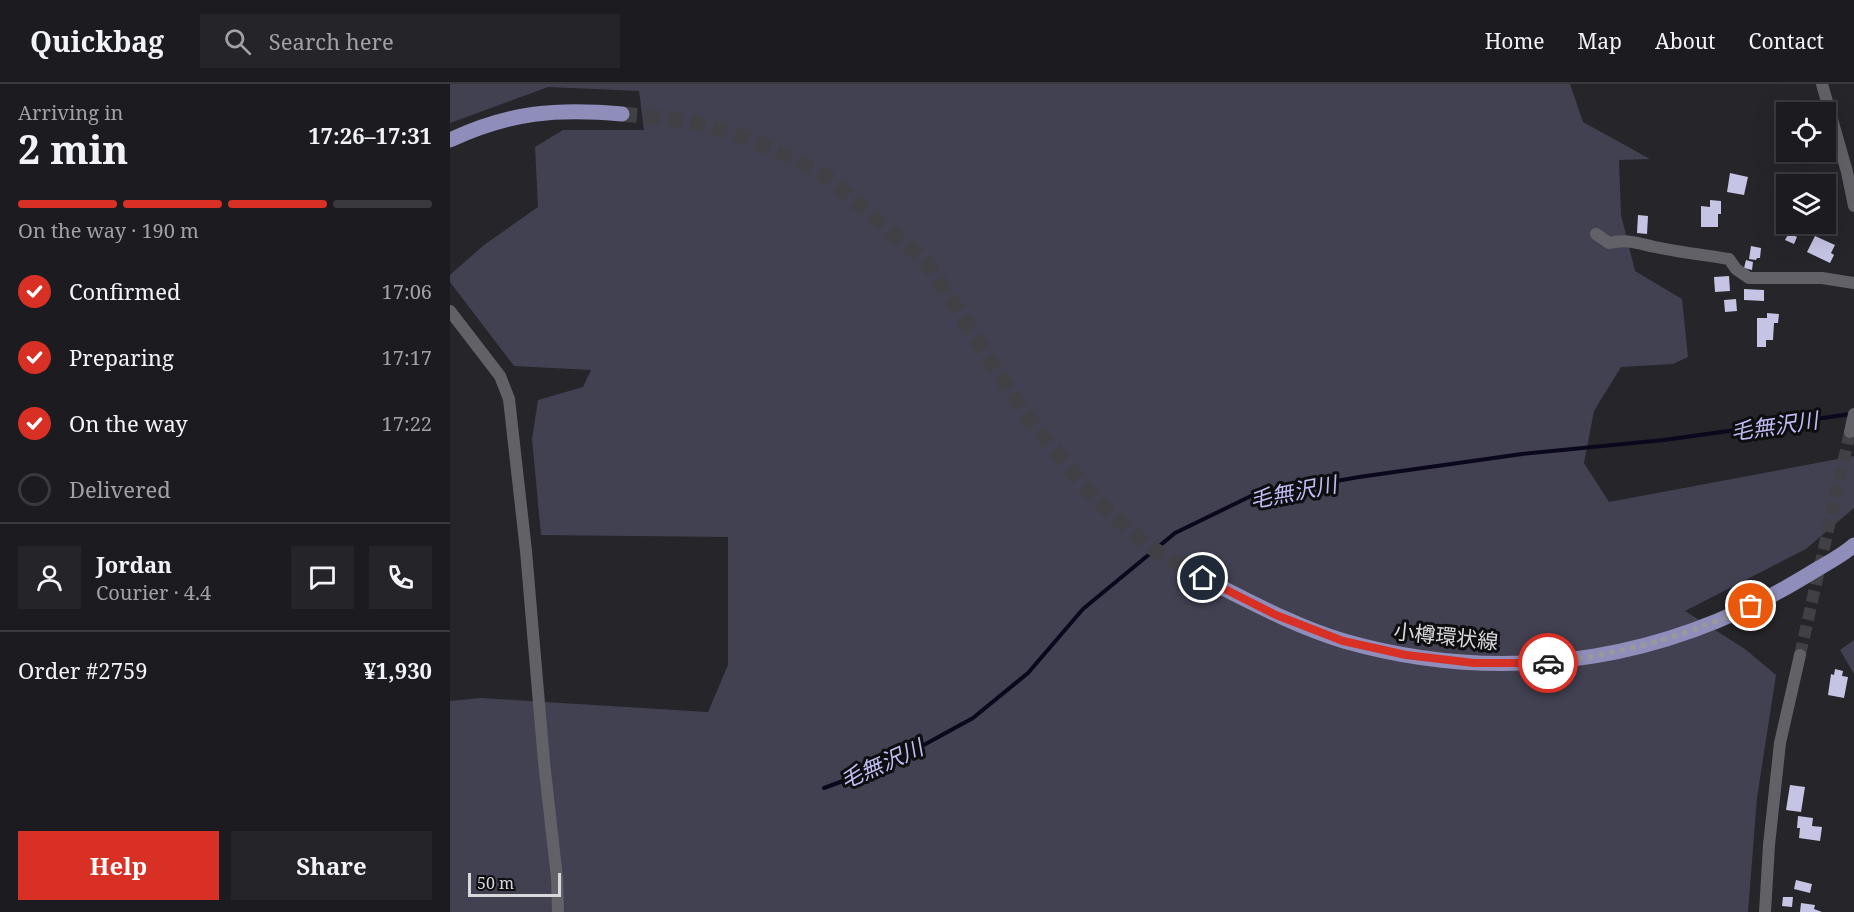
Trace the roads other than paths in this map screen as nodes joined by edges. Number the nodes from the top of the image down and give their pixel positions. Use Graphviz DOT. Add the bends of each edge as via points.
graph roads {
  1 [pos="1822,84"];
  2 [pos="622,114"];
  3 [pos="450,140"];
  4 [pos="1854,206"];
  5 [pos="1596,234"];
  6 [pos="1854,283"];
  7 [pos="450,311"];
  8 [pos="1854,414"];
  9 [pos="1850,432"];
  10 [pos="1854,546"];
  11 [pos="1203,578"];
  12 [pos="1800,655"];
  13 [pos="558,912"];
  14 [pos="1765,912"];
  1 -- 4 [label="street"];
  2 -- 3 [label="main road" via="522,114"];
  5 -- 6 [label="street" via="1609,243 1637,241 1729,259 1749,278 1822,278"];
  7 -- 13 [label="street" via="500,376 509,399"];
  8 -- 9 [label="street"];
  10 -- 11 [label="main road, 小樽環状線" via="1772,596 1709,626 1652,644 1539,664 1474,663 1406,655 1343,641 1276,615"];
  12 -- 14 [label="street" via="1780,743"];
}
